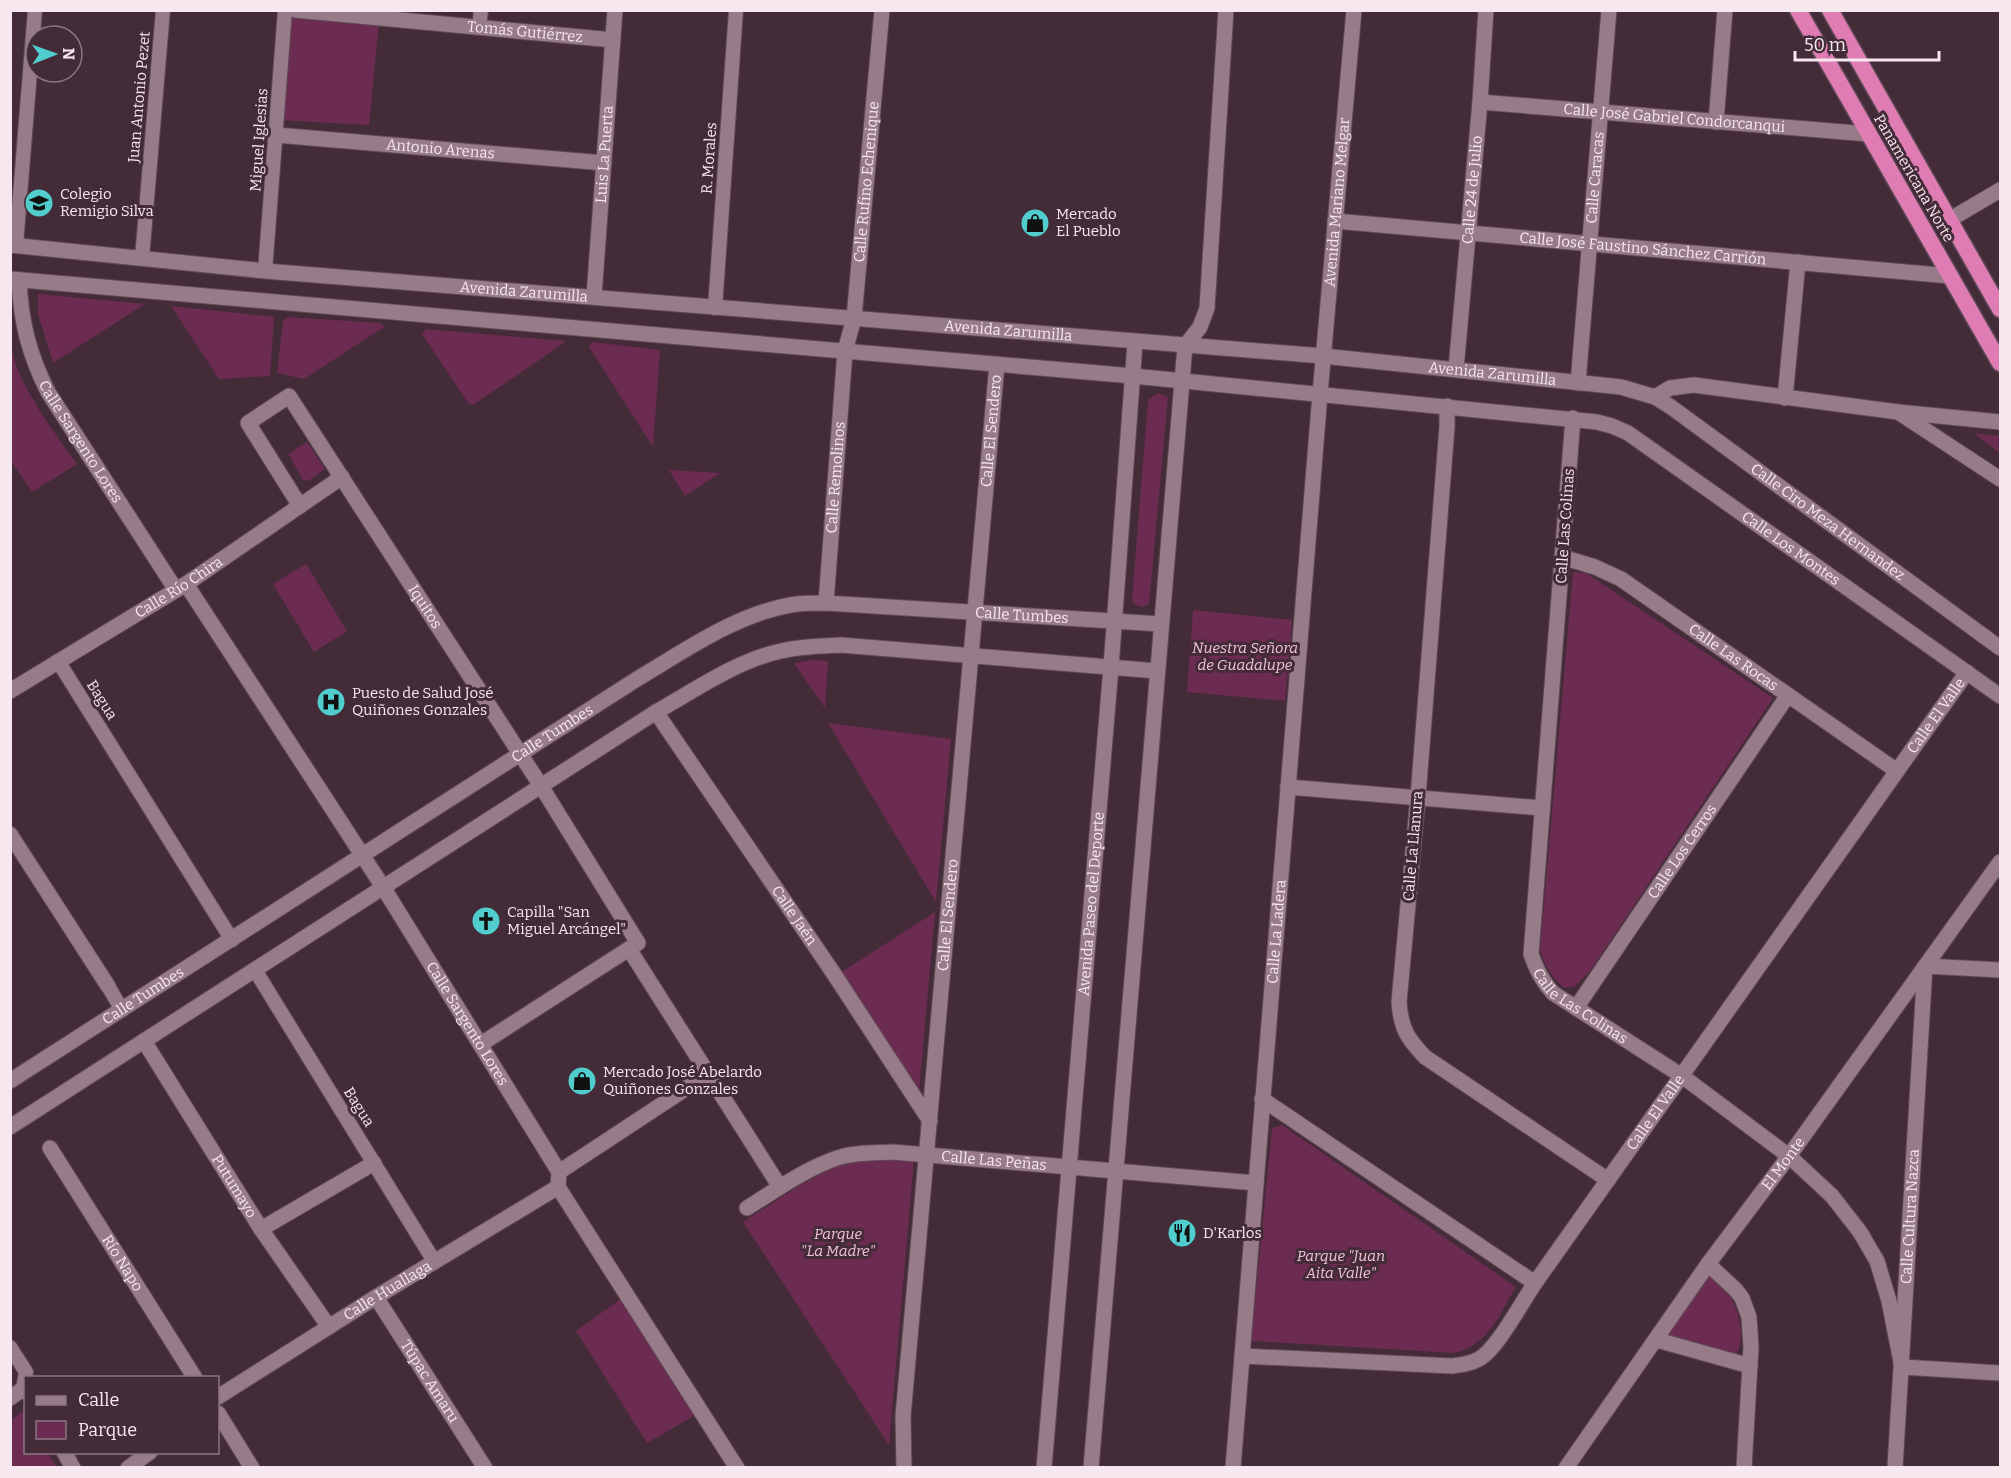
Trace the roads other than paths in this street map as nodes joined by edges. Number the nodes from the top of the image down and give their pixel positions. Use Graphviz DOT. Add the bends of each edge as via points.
graph roads {
  1 [pos="36,10"];
  2 [pos="163,10"];
  3 [pos="285,10"];
  4 [pos="295,10"];
  5 [pos="481,10"];
  6 [pos="615,10"];
  7 [pos="736,10"];
  8 [pos="882,10"];
  9 [pos="1226,10"];
  10 [pos="1353,10"];
  11 [pos="1486,10"];
  12 [pos="1609,10"];
  13 [pos="1725,10"];
  14 [pos="1798,10"];
  15 [pos="1830,10"];
  16 [pos="479,27"];
  17 [pos="613,40"];
  18 [pos="1480,102"];
  19 [pos="1600,112"];
  20 [pos="1716,122"];
  21 [pos="1868,134"];
  22 [pos="276,135"];
  23 [pos="604,162"];
  24 [pos="2001,190"];
  25 [pos="1949,220"];
  26 [pos="1335,221"];
  27 [pos="1467,232"];
  28 [pos="1589,244"];
  29 [pos="13,245"];
  30 [pos="142,258"];
  31 [pos="1798,262"];
  32 [pos="265,271"];
  33 [pos="1950,276"];
  34 [pos="15,280"];
  35 [pos="1995,290"];
  36 [pos="594,296"];
  37 [pos="715,308"];
  38 [pos="2001,309"];
  39 [pos="854,318"];
  40 [pos="1135,343"];
  41 [pos="1185,346"];
  42 [pos="845,351"];
  43 [pos="1323,356"];
  44 [pos="2001,363"];
  45 [pos="997,364"];
  46 [pos="1456,369"];
  47 [pos="1133,376"];
  48 [pos="1182,381"];
  49 [pos="1578,383"];
  50 [pos="1320,394"];
  51 [pos="1655,397"];
  52 [pos="1785,398"];
  53 [pos="1447,406"];
  54 [pos="1898,412"];
  55 [pos="1573,418"];
  56 [pos="2001,422"];
  57 [pos="342,477"];
  58 [pos="2001,479"];
  59 [pos="300,506"];
  60 [pos="1562,557"];
  61 [pos="181,587"];
  62 [pos="826,603"];
  63 [pos="975,612"];
  64 [pos="1114,621"];
  65 [pos="1161,624"];
  66 [pos="2001,648"];
  67 [pos="971,656"];
  68 [pos="58,661"];
  69 [pos="1111,667"];
  70 [pos="1158,671"];
  71 [pos="1967,672"];
  72 [pos="10,691"];
  73 [pos="1788,695"];
  74 [pos="2001,696"];
  75 [pos="656,712"];
  76 [pos="521,755"];
  77 [pos="1897,771"];
  78 [pos="541,786"];
  79 [pos="1288,787"];
  80 [pos="1418,797"];
  81 [pos="1542,808"];
  82 [pos="10,834"];
  83 [pos="363,856"];
  84 [pos="2001,862"];
  85 [pos="383,887"];
  86 [pos="232,940"];
  87 [pos="634,946"];
  88 [pos="1925,966"];
  89 [pos="255,970"];
  90 [pos="2001,970"];
  91 [pos="108,986"];
  92 [pos="1576,1008"];
  93 [pos="122,1010"];
  94 [pos="144,1041"];
  95 [pos="481,1044"];
  96 [pos="708,1074"];
  97 [pos="1682,1076"];
  98 [pos="10,1081"];
  99 [pos="1262,1099"];
  100 [pos="930,1121"];
  101 [pos="10,1126"];
  102 [pos="50,1148"];
  103 [pos="927,1155"];
  104 [pos="1789,1156"];
  105 [pos="374,1163"];
  106 [pos="1070,1167"];
  107 [pos="1116,1172"];
  108 [pos="558,1179"];
  109 [pos="1608,1180"];
  110 [pos="1256,1183"];
  111 [pos="780,1187"];
  112 [pos="747,1208"];
  113 [pos="261,1229"];
  114 [pos="434,1261"];
  115 [pos="1708,1264"];
  116 [pos="1535,1283"];
  117 [pos="376,1297"];
  118 [pos="329,1327"];
  119 [pos="1657,1340"];
  120 [pos="10,1347"];
  121 [pos="1242,1356"];
  122 [pos="1750,1366"];
  123 [pos="1902,1367"];
  124 [pos="2001,1373"];
  125 [pos="25,1376"];
  126 [pos="194,1376"];
  127 [pos="219,1396"];
  128 [pos="219,1415"];
  129 [pos="65,1454"];
  130 [pos="147,1454"];
  131 [pos="73,1467"];
  132 [pos="128,1467"];
  133 [pos="252,1467"];
  134 [pos="485,1467"];
  135 [pos="737,1467"];
  136 [pos="904,1467"];
  137 [pos="1044,1467"];
  138 [pos="1091,1467"];
  139 [pos="1233,1467"];
  140 [pos="1566,1467"];
  141 [pos="1744,1467"];
  142 [pos="1895,1467"];
  1 -- 29 [label="street"];
  2 -- 30 [label="street, Juan Antonio Pezet"];
  3 -- 22 [label="street, Miguel Iglesias"];
  4 -- 16 [label="street, Tomás Gutiérrez"];
  5 -- 16 [label="street"];
  6 -- 17 [label="street, Luis La Puerta"];
  7 -- 37 [label="street, R. Morales"];
  8 -- 39 [label="street, Calle Rufino Echenique"];
  9 -- 41 [label="street" via="1207,308 1200,327"];
  10 -- 26 [label="street, Avenida Mariano Melgar"];
  11 -- 18 [label="street, Calle 24 de Julio"];
  12 -- 19 [label="street, Calle Caracas"];
  13 -- 20 [label="street"];
  14 -- 21 [label="highway, Panamericana Norte"];
  15 -- 25 [label="highway, Panamericana Norte"];
  16 -- 17 [label="street, Tomás Gutiérrez"];
  17 -- 23 [label="street, Luis La Puerta"];
  18 -- 19 [label="street, Calle José Gabriel Condorcanqui"];
  18 -- 27 [label="street, Calle 24 de Julio"];
  19 -- 20 [label="street, Calle José Gabriel Condorcanqui"];
  19 -- 28 [label="street, Calle Caracas"];
  20 -- 21 [label="street, Calle José Gabriel Condorcanqui"];
  21 -- 33 [label="highway, Panamericana Norte"];
  22 -- 23 [label="street, Antonio Arenas"];
  22 -- 32 [label="street, Miguel Iglesias"];
  23 -- 36 [label="street, Luis La Puerta"];
  24 -- 25 [label="street"];
  25 -- 35 [label="highway, Panamericana Norte"];
  26 -- 27 [label="street, Calle José Faustino Sánchez Carrión"];
  26 -- 43 [label="street, Avenida Mariano Melgar"];
  27 -- 28 [label="street, Calle José Faustino Sánchez Carrión"];
  27 -- 46 [label="street, Calle 24 de Julio"];
  28 -- 31 [label="street, Calle José Faustino Sánchez Carrión"];
  28 -- 49 [label="street, Calle Caracas"];
  29 -- 30 [label="street, Avenida Zarumilla"];
  30 -- 32 [label="street, Avenida Zarumilla"];
  31 -- 33 [label="street, Calle José Faustino Sánchez Carrión"];
  31 -- 52 [label="street"];
  32 -- 36 [label="street, Avenida Zarumilla"];
  33 -- 44 [label="highway, Panamericana Norte"];
  34 -- 42 [label="street, Avenida Zarumilla"];
  34 -- 61 [label="street, Calle Sargento Lores" via="34,365 48,392"];
  35 -- 38 [label="highway, Panamericana Norte"];
  36 -- 37 [label="street, Avenida Zarumilla"];
  37 -- 39 [label="street, Avenida Zarumilla"];
  39 -- 40 [label="street, Avenida Zarumilla"];
  39 -- 42 [label="street, Calle Rufino Echenique"];
  40 -- 41 [label="street, Avenida Zarumilla"];
  40 -- 47 [label="street, Avenida Paseo del Deporte"];
  41 -- 43 [label="street, Avenida Zarumilla"];
  41 -- 48 [label="street"];
  42 -- 45 [label="street, Avenida Zarumilla"];
  42 -- 62 [label="street, Calle Remolinos"];
  43 -- 46 [label="street, Avenida Zarumilla"];
  43 -- 50 [label="street, Avenida Mariano Melgar"];
  45 -- 47 [label="street, Avenida Zarumilla"];
  45 -- 63 [label="street, Calle El Sendero"];
  46 -- 49 [label="street, Avenida Zarumilla"];
  47 -- 48 [label="street, Avenida Zarumilla"];
  47 -- 64 [label="street, Avenida Paseo del Deporte"];
  48 -- 50 [label="street, Avenida Zarumilla"];
  48 -- 65 [label="street"];
  49 -- 51 [label="street, Avenida Zarumilla" via="1621,387"];
  50 -- 53 [label="street, Avenida Zarumilla"];
  50 -- 79 [label="street, Calle La Ladera"];
  51 -- 52 [label="street" via="1670,388 1694,385"];
  51 -- 66 [label="street, Calle Ciro Meza Hernandez"];
  52 -- 54 [label="street"];
  53 -- 55 [label="street, Avenida Zarumilla"];
  53 -- 80 [label="street, Calle La Llanura"];
  54 -- 56 [label="street"];
  54 -- 58 [label="street"];
  55 -- 60 [label="street, Calle Las Colinas"];
  55 -- 71 [label="street, Calle Los Montes" via="1628,433"];
  57 -- 59 [label="street, Calle Río Chira"];
  57 -- 59 [label="street, Iquitos" via="289,396 248,423"];
  57 -- 76 [label="street, Iquitos"];
  59 -- 61 [label="street, Calle Río Chira"];
  60 -- 73 [label="street, Calle Las Rocas" via="1621,579"];
  60 -- 81 [label="street, Calle Las Colinas"];
  61 -- 68 [label="street, Calle Río Chira"];
  61 -- 83 [label="street, Calle Sargento Lores"];
  62 -- 63 [label="street, Calle Tumbes"];
  62 -- 76 [label="street, Calle Tumbes" via="797,604 766,612 711,636"];
  63 -- 64 [label="street, Calle Tumbes"];
  63 -- 67 [label="street, Calle El Sendero"];
  64 -- 65 [label="street, Calle Tumbes"];
  64 -- 69 [label="street, Avenida Paseo del Deporte"];
  65 -- 70 [label="street"];
  67 -- 69 [label="street"];
  67 -- 75 [label="street" via="810,645 755,658"];
  67 -- 100 [label="street, Calle El Sendero"];
  68 -- 72 [label="street, Calle Río Chira"];
  68 -- 86 [label="street, Bagua"];
  69 -- 70 [label="street"];
  69 -- 106 [label="street, Avenida Paseo del Deporte"];
  70 -- 107 [label="street"];
  71 -- 74 [label="street, Calle Los Montes"];
  71 -- 77 [label="street, Calle El Valle"];
  73 -- 77 [label="street, Calle Las Rocas"];
  73 -- 92 [label="street, Calle Los Cerros"];
  75 -- 78 [label="street"];
  75 -- 100 [label="street, Calle Jaén"];
  76 -- 78 [label="street, Iquitos"];
  76 -- 83 [label="street, Calle Tumbes"];
  77 -- 97 [label="street, Calle El Valle"];
  78 -- 85 [label="street"];
  78 -- 87 [label="street, Iquitos"];
  79 -- 80 [label="street"];
  79 -- 99 [label="street, Calle La Ladera"];
  80 -- 81 [label="street"];
  80 -- 109 [label="street, Calle La Llanura" via="1400,1002 1400,1021 1408,1039 1425,1057"];
  81 -- 92 [label="street, Calle Las Colinas" via="1531,954 1543,981"];
  82 -- 91 [label="street"];
  83 -- 85 [label="street, Calle Sargento Lores"];
  83 -- 86 [label="street, Calle Tumbes"];
  84 -- 88 [label="street, El Monte"];
  85 -- 89 [label="street"];
  85 -- 95 [label="street, Calle Sargento Lores"];
  86 -- 93 [label="street, Calle Tumbes"];
  87 -- 95 [label="street"];
  87 -- 96 [label="street, Iquitos"];
  88 -- 90 [label="street"];
  88 -- 104 [label="street, El Monte"];
  88 -- 123 [label="street, Calle Cultura Nazca"];
  89 -- 94 [label="street"];
  89 -- 105 [label="street, Bagua"];
  91 -- 93 [label="street"];
  92 -- 97 [label="street, Calle Las Colinas"];
  93 -- 98 [label="street, Calle Tumbes"];
  94 -- 101 [label="street"];
  94 -- 113 [label="street, Putumayo"];
  95 -- 108 [label="street, Calle Sargento Lores"];
  96 -- 108 [label="street, Calle Huallaga"];
  96 -- 111 [label="street, Iquitos"];
  97 -- 104 [label="street, Calle Las Colinas"];
  97 -- 109 [label="street, Calle El Valle"];
  99 -- 110 [label="street, Calle La Ladera"];
  99 -- 116 [label="street"];
  100 -- 103 [label="street, Calle El Sendero"];
  102 -- 126 [label="street, Río Napo"];
  103 -- 106 [label="street, Calle Las Peñas"];
  103 -- 111 [label="street, Calle Las Peñas" via="893,1152 838,1158"];
  103 -- 136 [label="street, Calle El Sendero" via="903,1416"];
  104 -- 115 [label="street, El Monte"];
  104 -- 123 [label="street, Calle Las Colinas" via="1832,1197 1877,1261"];
  105 -- 113 [label="street"];
  105 -- 114 [label="street, Bagua"];
  106 -- 107 [label="street, Calle Las Peñas"];
  106 -- 137 [label="street, Avenida Paseo del Deporte"];
  107 -- 110 [label="street, Calle Las Peñas"];
  107 -- 138 [label="street"];
  108 -- 114 [label="street, Calle Huallaga"];
  108 -- 135 [label="street, Calle Sargento Lores"];
  109 -- 116 [label="street, Calle El Valle"];
  110 -- 121 [label="street, Calle La Ladera"];
  111 -- 112 [label="street, Calle Las Peñas"];
  113 -- 118 [label="street, Putumayo"];
  114 -- 117 [label="street, Calle Huallaga"];
  115 -- 119 [label="street, El Monte"];
  115 -- 122 [label="street" via="1736,1290 1746,1306 1751,1332"];
  116 -- 121 [label="street, Calle El Valle" via="1495,1344 1468,1364"];
  117 -- 118 [label="street, Calle Huallaga"];
  117 -- 134 [label="street, Túpac Amaru"];
  118 -- 127 [label="street, Calle Huallaga"];
  119 -- 122 [label="street"];
  119 -- 140 [label="street, El Monte"];
  120 -- 125 [label="street"];
  121 -- 139 [label="street, Calle La Ladera"];
  122 -- 141 [label="street"];
  123 -- 124 [label="street"];
  123 -- 142 [label="street, Calle Cultura Nazca"];
  128 -- 133 [label="street"];
  129 -- 131 [label="street"];
  130 -- 132 [label="street"];
}
